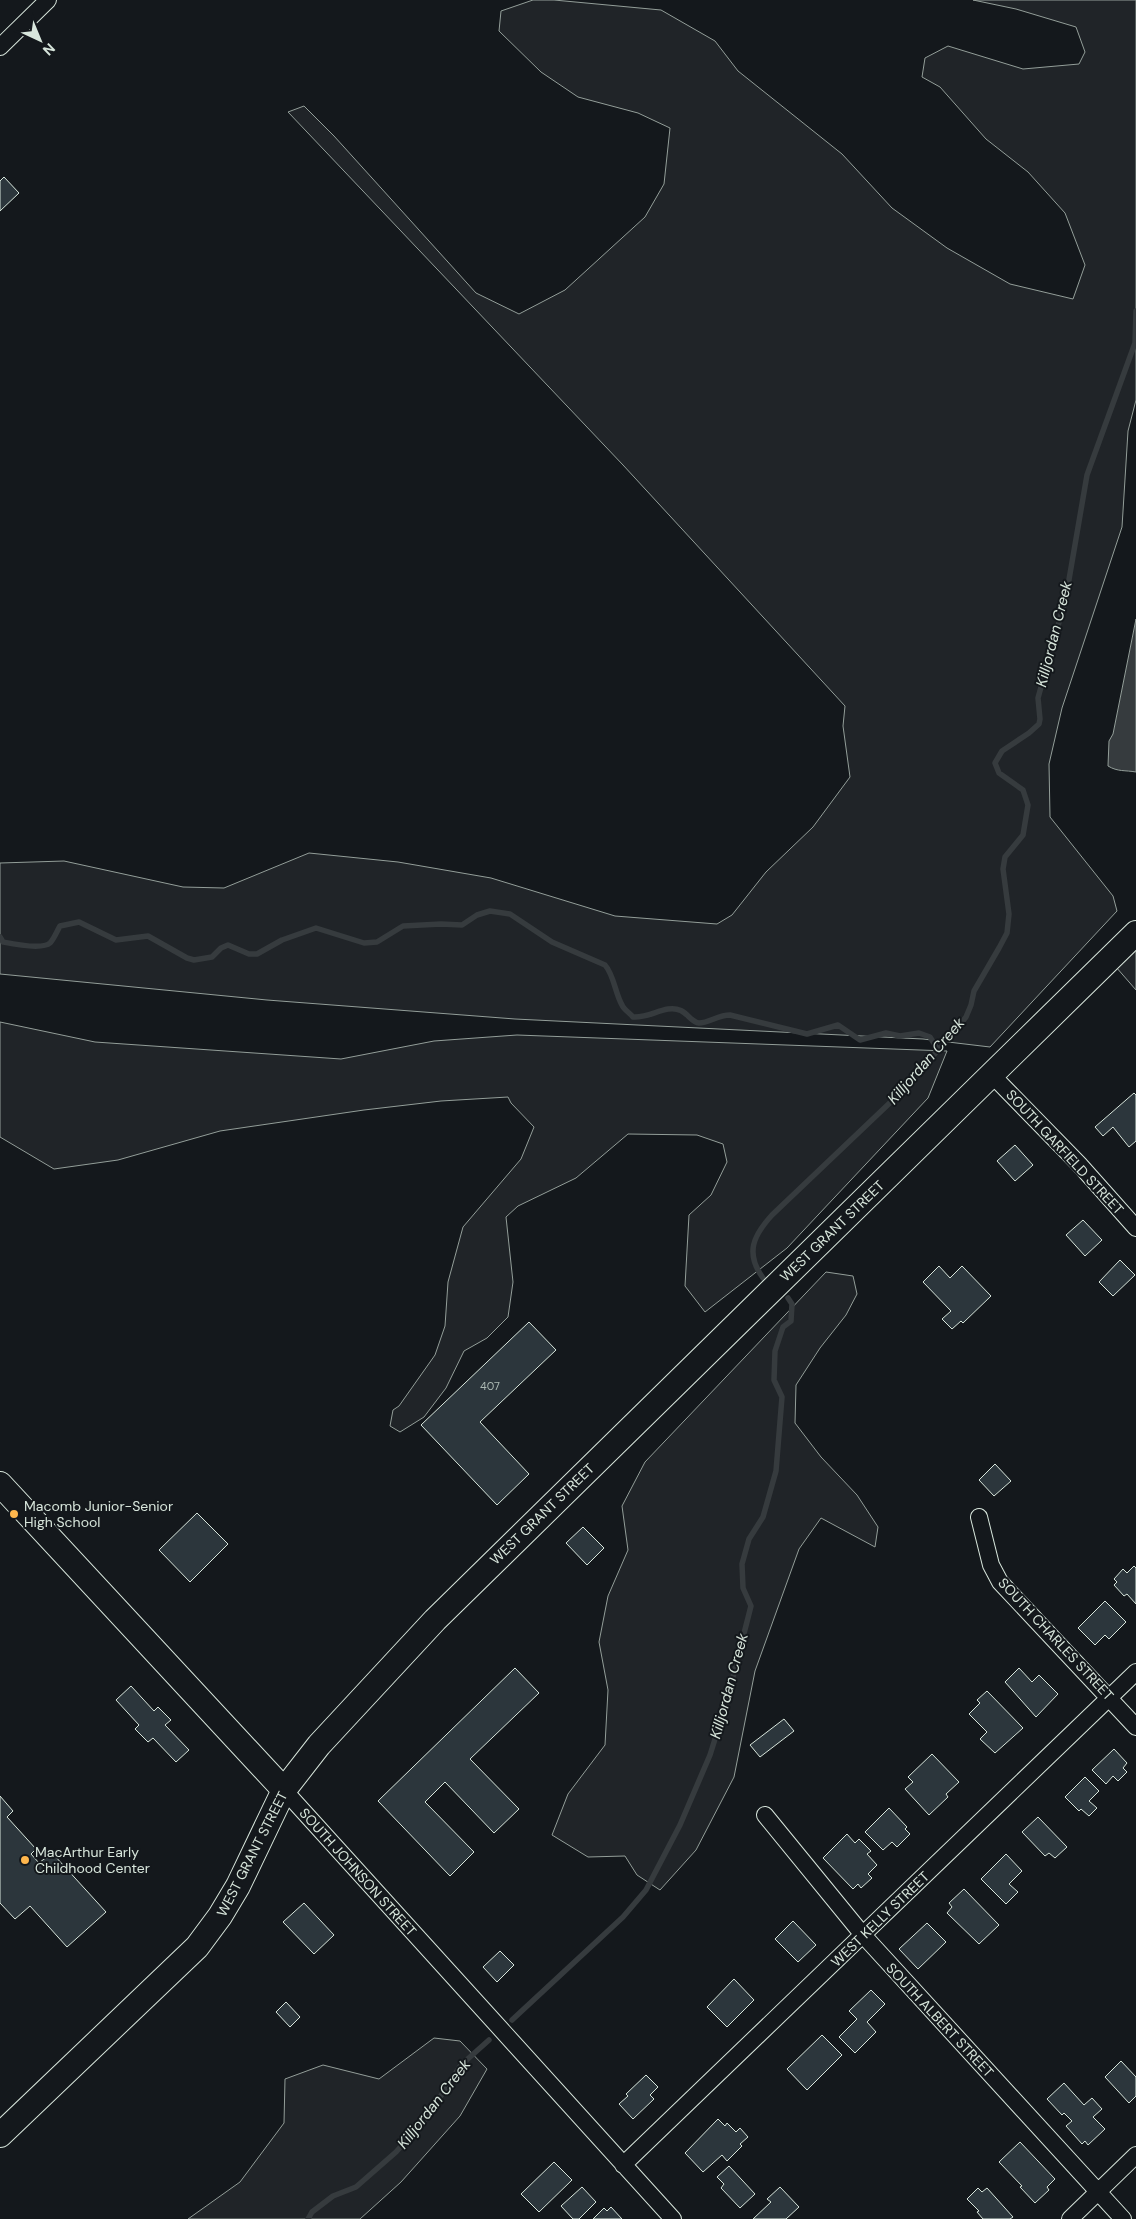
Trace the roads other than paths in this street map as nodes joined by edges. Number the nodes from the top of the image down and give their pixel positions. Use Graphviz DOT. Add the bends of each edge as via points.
graph roads {
  1 [pos="48,0"];
  2 [pos="0,47"];
  3 [pos="1136,933"];
  4 [pos="992,1076"];
  5 [pos="1136,1228"];
  6 [pos="0,1484"];
  7 [pos="979,1517"];
  8 [pos="1136,1672"];
  9 [pos="1110,1697"];
  10 [pos="1136,1726"];
  11 [pos="284,1790"];
  12 [pos="765,1815"];
  13 [pos="863,1935"];
  14 [pos="0,2135"];
  15 [pos="1136,2155"];
  16 [pos="623,2165"];
  17 [pos="1098,2192"];
  18 [pos="673,2219"];
  19 [pos="1070,2219"];
  20 [pos="1123,2219"];
  1 -- 2 [label="street"];
  3 -- 4 [label="main road, WEST GRANT STREET"];
  4 -- 5 [label="street, SOUTH GARFIELD STREET"];
  4 -- 11 [label="main road, WEST GRANT STREET" via="441,1614 319,1746"];
  6 -- 11 [label="main road, SOUTH JOHNSON STREET"];
  7 -- 9 [label="street, SOUTH CHARLES STREET" via="991,1565 1000,1582"];
  8 -- 9 [label="street, WEST KELLY STREET"];
  9 -- 10 [label="street, SOUTH CHARLES STREET"];
  9 -- 13 [label="street, WEST KELLY STREET"];
  11 -- 14 [label="main road, WEST GRANT STREET" via="238,1886 209,1932"];
  11 -- 16 [label="street, SOUTH JOHNSON STREET"];
  12 -- 13 [label="street, SOUTH ALBERT STREET"];
  13 -- 16 [label="street, WEST KELLY STREET"];
  13 -- 17 [label="street, SOUTH ALBERT STREET"];
  15 -- 17 [label="street"];
  16 -- 18 [label="street, SOUTH JOHNSON STREET"];
  17 -- 19 [label="street"];
  17 -- 20 [label="street, SOUTH ALBERT STREET"];
}
